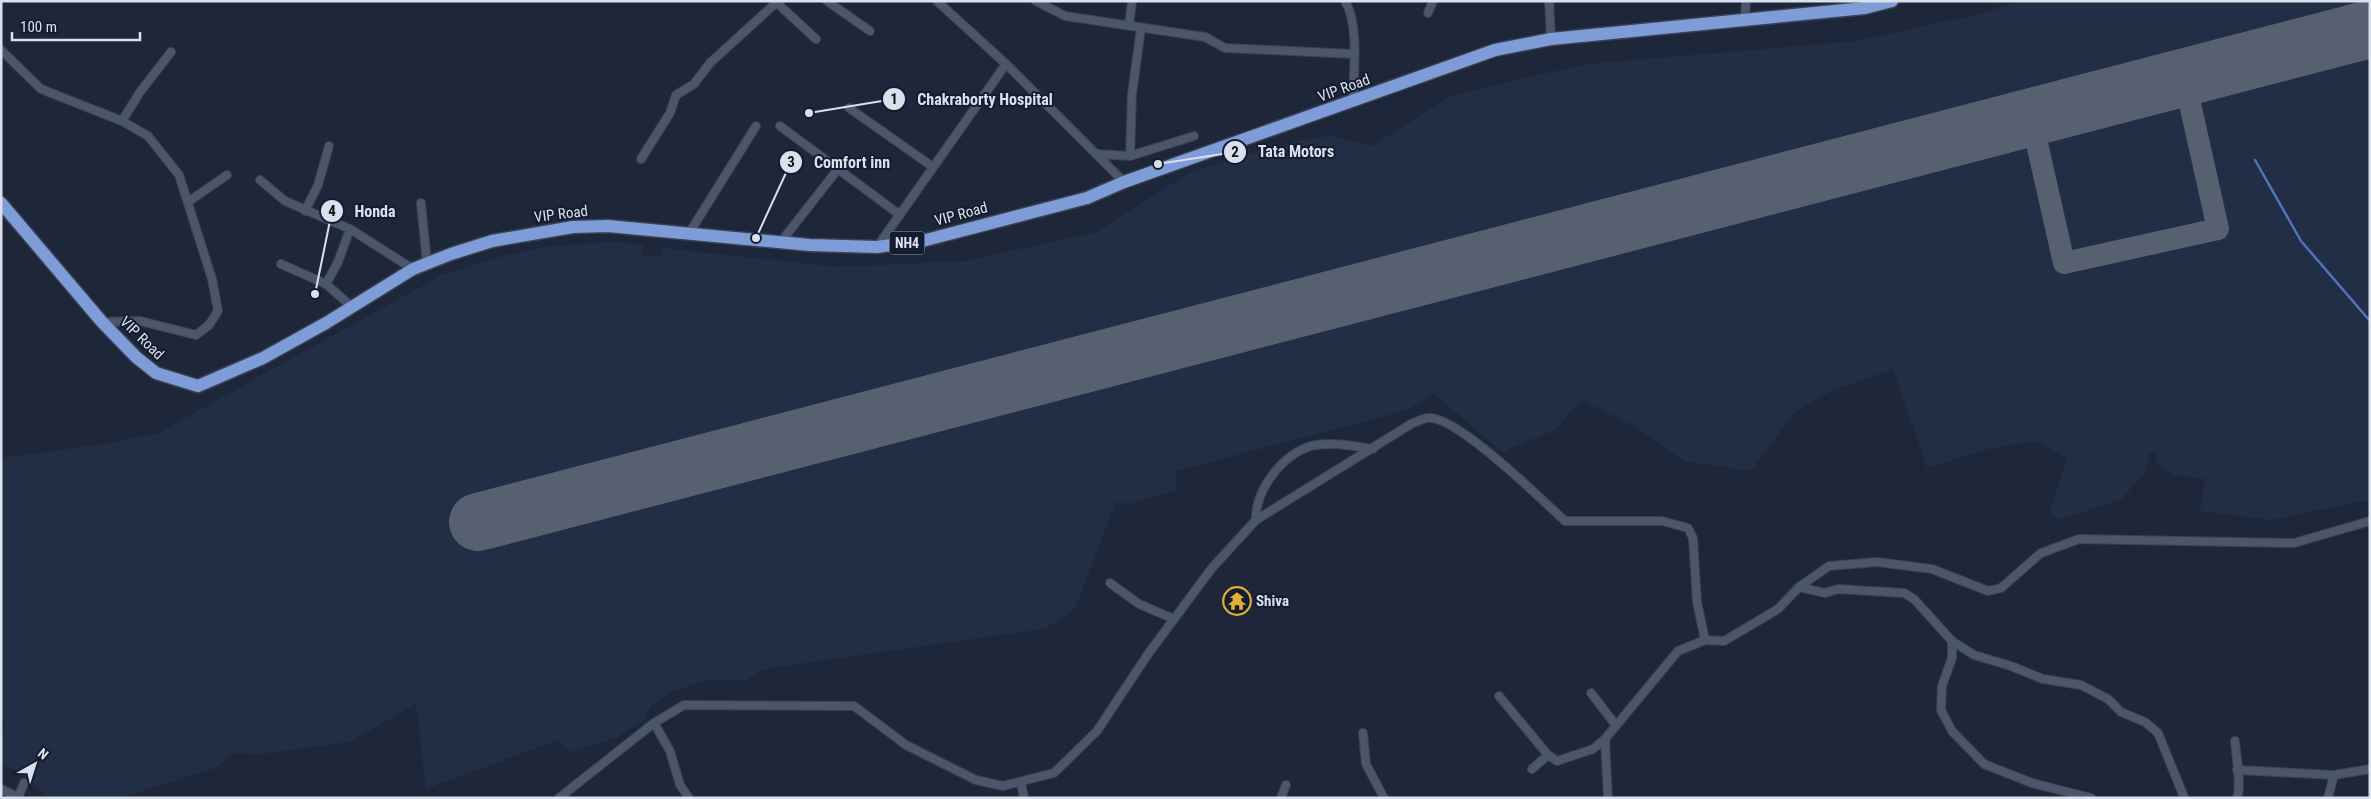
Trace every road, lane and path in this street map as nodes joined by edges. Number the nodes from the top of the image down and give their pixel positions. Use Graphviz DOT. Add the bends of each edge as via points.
graph roads {
  1 [pos="827,1"];
  2 [pos="937,1"];
  3 [pos="1036,1"];
  4 [pos="1132,1"];
  5 [pos="1345,1"];
  6 [pos="1433,1"];
  7 [pos="1549,1"];
  8 [pos="1746,1"];
  9 [pos="1892,1"];
  10 [pos="778,2"];
  11 [pos="1864,4"];
  12 [pos="1428,14"];
  13 [pos="1745,19"];
  14 [pos="1129,26"];
  15 [pos="1141,28"];
  16 [pos="870,31"];
  17 [pos="816,39"];
  18 [pos="1551,39"];
  19 [pos="1,50"];
  20 [pos="171,52"];
  21 [pos="1354,54"];
  22 [pos="1006,64"];
  23 [pos="1353,102"];
  24 [pos="849,108"];
  25 [pos="122,121"];
  26 [pos="756,126"];
  27 [pos="780,126"];
  28 [pos="1194,136"];
  29 [pos="330,146"];
  30 [pos="1096,154"];
  31 [pos="1130,156"];
  32 [pos="641,159"];
  33 [pos="933,167"];
  34 [pos="838,169"];
  35 [pos="227,175"];
  36 [pos="260,180"];
  37 [pos="1124,182"];
  38 [pos="188,202"];
  39 [pos="421,202"];
  40 [pos="1,204"];
  41 [pos="305,211"];
  42 [pos="900,215"];
  43 [pos="350,229"];
  44 [pos="688,235"];
  45 [pos="780,243"];
  46 [pos="878,247"];
  47 [pos="427,263"];
  48 [pos="281,264"];
  49 [pos="413,269"];
  50 [pos="326,284"];
  51 [pos="352,307"];
  52 [pos="102,322"];
  53 [pos="1374,449"];
  54 [pos="1256,520"];
  55 [pos="2370,521"];
  56 [pos="1110,583"];
  57 [pos="1799,587"];
  58 [pos="1174,619"];
  59 [pos="1705,640"];
  60 [pos="1952,641"];
  61 [pos="1591,693"];
  62 [pos="1499,696"];
  63 [pos="654,723"];
  64 [pos="1615,724"];
  65 [pos="1363,733"];
  66 [pos="1605,739"];
  67 [pos="2235,741"];
  68 [pos="1548,755"];
  69 [pos="1532,769"];
  70 [pos="2370,769"];
  71 [pos="2237,770"];
  72 [pos="2334,776"];
  73 [pos="24,783"];
  74 [pos="1021,783"];
  75 [pos="1286,785"];
  76 [pos="1,789"];
  77 [pos="18,797"];
  78 [pos="2184,797"];
  79 [pos="560,798"];
  80 [pos="689,798"];
  81 [pos="1024,798"];
  82 [pos="1281,798"];
  83 [pos="1384,798"];
  84 [pos="1608,798"];
  85 [pos="2091,798"];
  86 [pos="2237,798"];
  87 [pos="2328,798"];
  1 -- 16 [label="street"];
  2 -- 22 [label="street"];
  3 -- 14 [label="street" via="1065,16"];
  4 -- 14 [label="street"];
  5 -- 21 [label="street" via="1351,12"];
  6 -- 12 [label="street"];
  7 -- 18 [label="street"];
  8 -- 13 [label="street"];
  9 -- 11 [label="highway, VIP Road / NH4"];
  10 -- 17 [label="street"];
  10 -- 32 [label="street" via="710,63 694,84 676,95 670,113"];
  11 -- 13 [label="highway, VIP Road / NH4"];
  13 -- 18 [label="highway, VIP Road / NH4"];
  14 -- 15 [label="street"];
  15 -- 21 [label="street" via="1205,37 1224,48"];
  15 -- 31 [label="street" via="1132,94"];
  18 -- 23 [label="highway, VIP Road / NH4" via="1495,50"];
  19 -- 25 [label="street" via="41,89"];
  20 -- 25 [label="street"];
  21 -- 23 [label="street"];
  22 -- 30 [label="street"];
  22 -- 33 [label="street"];
  23 -- 37 [label="highway, VIP Road / NH4"];
  24 -- 33 [label="street"];
  25 -- 38 [label="street" via="148,136 179,175"];
  26 -- 44 [label="street"];
  27 -- 34 [label="street"];
  28 -- 31 [label="street"];
  29 -- 41 [label="street" via="318,185"];
  30 -- 31 [label="street"];
  30 -- 37 [label="street"];
  33 -- 42 [label="street"];
  34 -- 42 [label="street"];
  34 -- 45 [label="street"];
  35 -- 38 [label="street"];
  36 -- 41 [label="street" via="284,201"];
  37 -- 46 [label="highway, VIP Road / NH4" via="1087,198 926,240"];
  38 -- 52 [label="street" via="212,279 218,311 209,325 196,334 140,321"];
  39 -- 47 [label="street"];
  40 -- 52 [label="highway, VIP Road / NH4"];
  41 -- 43 [label="street"];
  42 -- 46 [label="street"];
  43 -- 49 [label="street"];
  43 -- 50 [label="street"];
  44 -- 45 [label="highway, VIP Road / NH4"];
  44 -- 47 [label="highway, VIP Road / NH4" via="608,226 573,226 492,241"];
  45 -- 46 [label="highway, VIP Road / NH4"];
  47 -- 49 [label="highway, VIP Road / NH4"];
  48 -- 50 [label="street"];
  49 -- 51 [label="highway, VIP Road / NH4"];
  50 -- 51 [label="street"];
  51 -- 52 [label="highway, VIP Road / NH4" via="263,358 198,386 156,373"];
  53 -- 54 [label="street"];
  53 -- 54 [label="street" via="1344,445 1311,446 1287,460 1266,482 1255,506"];
  53 -- 59 [label="street" via="1411,424 1430,418 1452,426 1510,470 1565,521 1662,521 1688,528 1693,538 1697,602"];
  54 -- 58 [label="street" via="1212,568"];
  55 -- 57 [label="street" via="2294,543 2079,539 2041,553 2001,588 1988,591 1932,569 1877,562 1829,566"];
  56 -- 58 [label="street" via="1139,604"];
  57 -- 59 [label="street" via="1778,609 1724,641"];
  57 -- 60 [label="street" via="1825,593 1838,589 1904,593 1914,599"];
  58 -- 74 [label="street" via="1097,731 1054,773"];
  59 -- 64 [label="street" via="1678,651"];
  60 -- 78 [label="street" via="1974,655 2043,679 2081,685 2108,699 2122,712 2145,722 2158,733"];
  60 -- 85 [label="street" via="1952,658 1942,686 1941,710 1952,731 1984,764 2032,783"];
  61 -- 64 [label="street"];
  62 -- 68 [label="street"];
  63 -- 74 [label="street" via="684,705 854,706 906,745 976,780 1004,786"];
  63 -- 79 [label="street"];
  63 -- 80 [label="street" via="670,751 680,785"];
  64 -- 66 [label="street"];
  65 -- 83 [label="street" via="1366,764"];
  66 -- 68 [label="street" via="1593,749 1557,761"];
  66 -- 84 [label="street"];
  67 -- 71 [label="street"];
  68 -- 69 [label="street"];
  70 -- 72 [label="street"];
  71 -- 72 [label="street"];
  71 -- 86 [label="street" via="2240,788"];
  72 -- 87 [label="street"];
  73 -- 77 [label="street"];
  74 -- 81 [label="street"];
  75 -- 82 [label="street"];
  76 -- 77 [label="street"];
}
